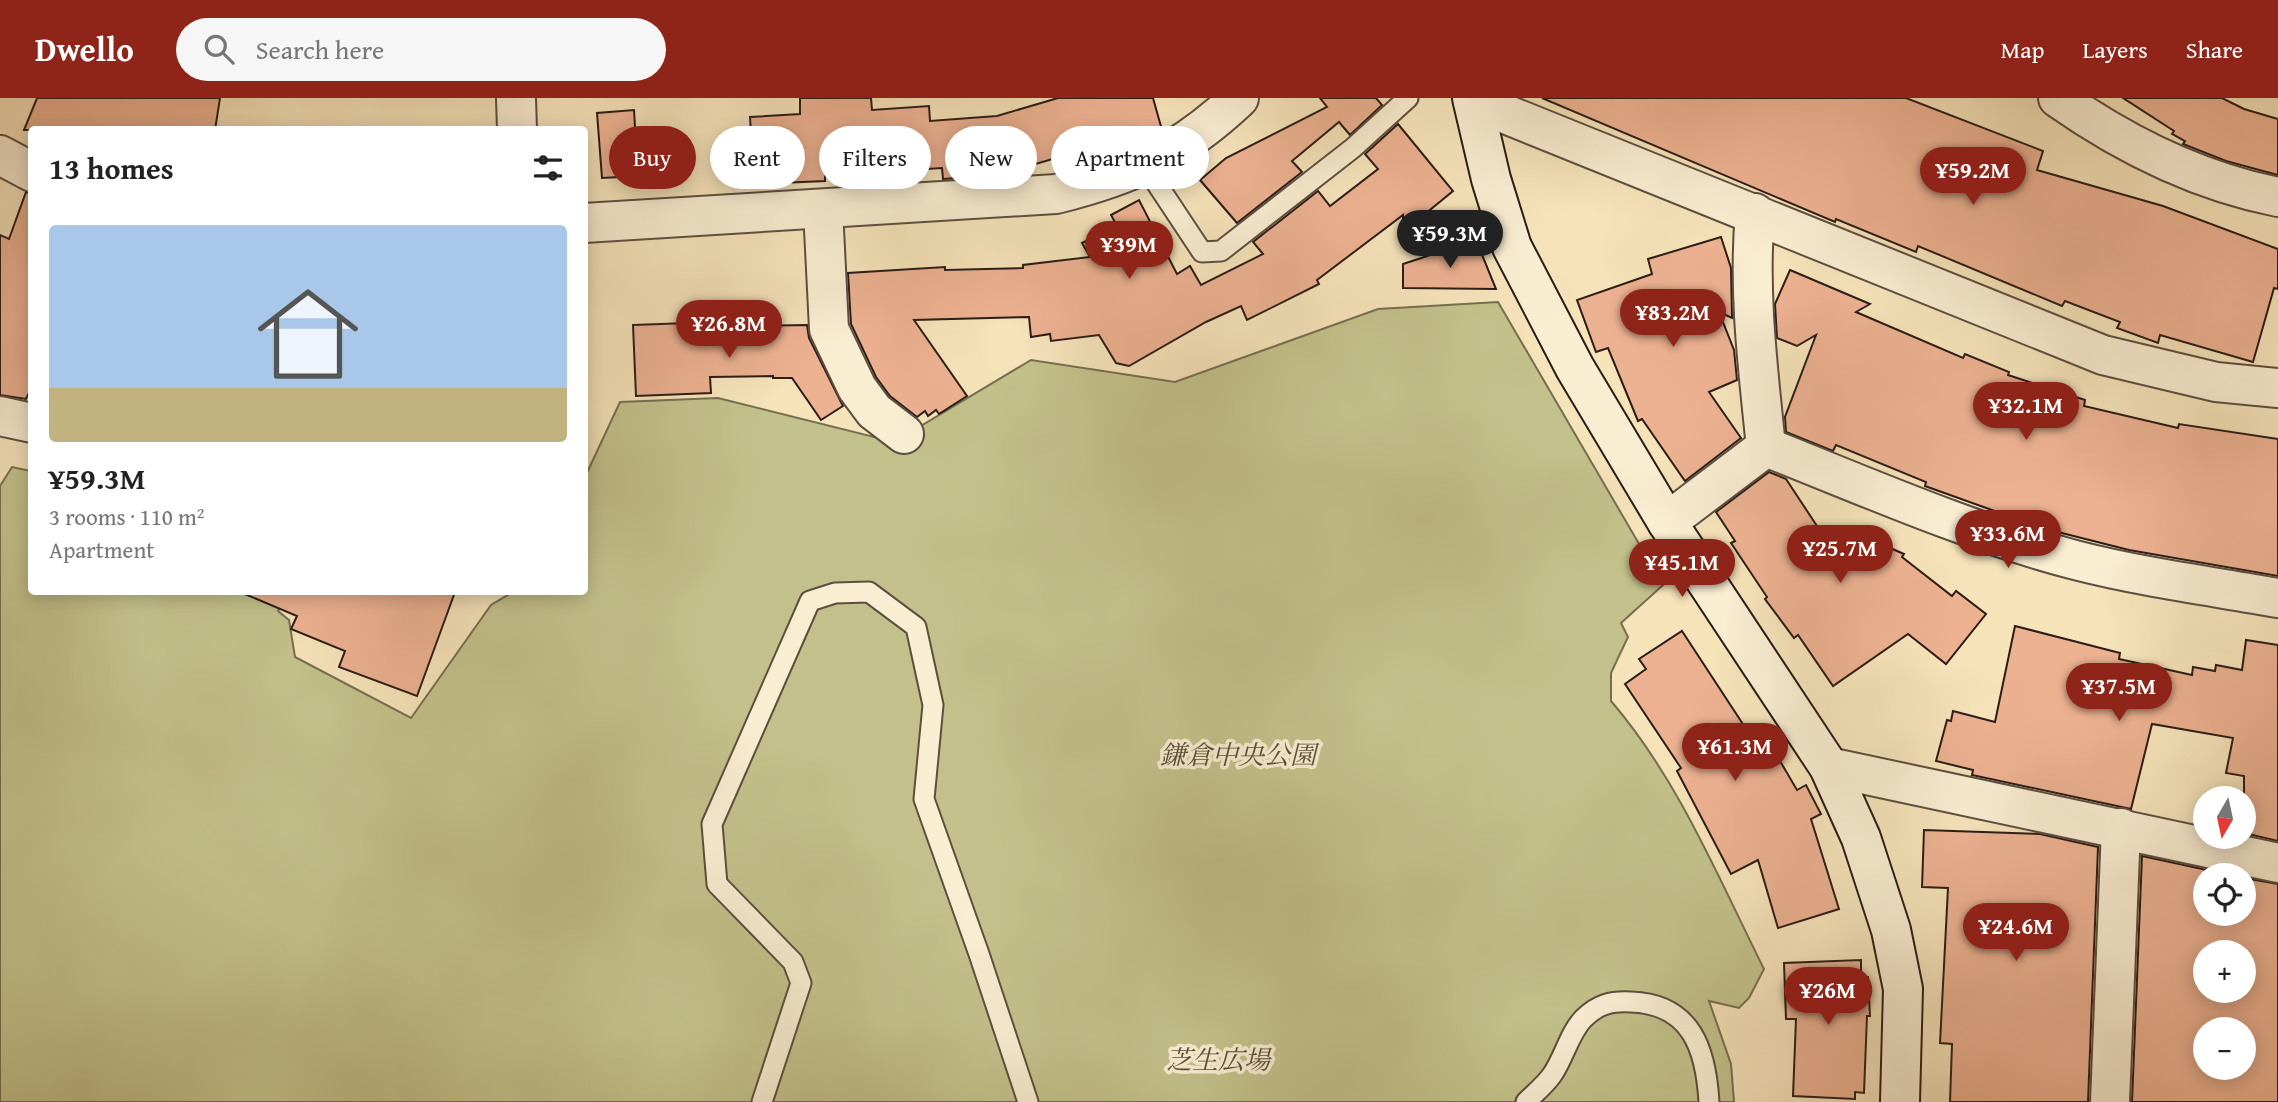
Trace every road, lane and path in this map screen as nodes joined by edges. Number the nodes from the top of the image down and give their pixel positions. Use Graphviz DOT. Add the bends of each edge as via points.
graph roads {
  1 [pos="516,98"];
  2 [pos="1238,98"];
  3 [pos="1408,98"];
  4 [pos="2058,98"];
  5 [pos="1473,100"];
  6 [pos="517,126"];
  7 [pos="1206,126"];
  8 [pos="0,155"];
  9 [pos="28,170"];
  10 [pos="1076,189"];
  11 [pos="1160,189"];
  12 [pos="2278,197"];
  13 [pos="823,209"];
  14 [pos="1755,213"];
  15 [pos="588,223"];
  16 [pos="2278,388"];
  17 [pos="0,416"];
  18 [pos="28,422"];
  19 [pos="904,434"];
  20 [pos="1766,447"];
  21 [pos="1667,522"];
  22 [pos="2278,598"];
  23 [pos="1829,767"];
  24 [pos="2120,828"];
  25 [pos="2278,863"];
  26 [pos="762,1102"];
  27 [pos="1028,1102"];
  28 [pos="1526,1102"];
  29 [pos="1709,1102"];
  30 [pos="1900,1102"];
  31 [pos="2109,1102"];
  1 -- 6 [label="street"];
  2 -- 7 [label="street"];
  3 -- 11 [label="lane" via="1353,148 1221,251 1202,252"];
  4 -- 12 [label="street" via="2139,149 2192,173"];
  5 -- 14 [label="street"];
  5 -- 21 [label="street" via="1512,247 1575,368"];
  8 -- 9 [label="street"];
  10 -- 13 [label="street"];
  13 -- 15 [label="street"];
  13 -- 19 [label="street" via="830,329 857,388 874,411"];
  14 -- 16 [label="street" via="2103,355 2216,382"];
  14 -- 20 [label="street" via="1752,279"];
  17 -- 18 [label="street"];
  20 -- 21 [label="street"];
  20 -- 22 [label="street" via="1961,524 2072,559"];
  21 -- 23 [label="street"];
  23 -- 24 [label="street"];
  23 -- 30 [label="street" via="1861,838 1891,930 1903,989"];
  24 -- 25 [label="street"];
  24 -- 31 [label="street"];
  26 -- 27 [label="lane" via="802,983 793,962 717,884 712,824 810,601 835,593 869,592 916,626 933,705 923,800"];
  28 -- 29 [label="lane" via="1552,1075 1582,1020 1607,1001 1642,1002 1672,1010 1696,1038 1707,1069"];
}
